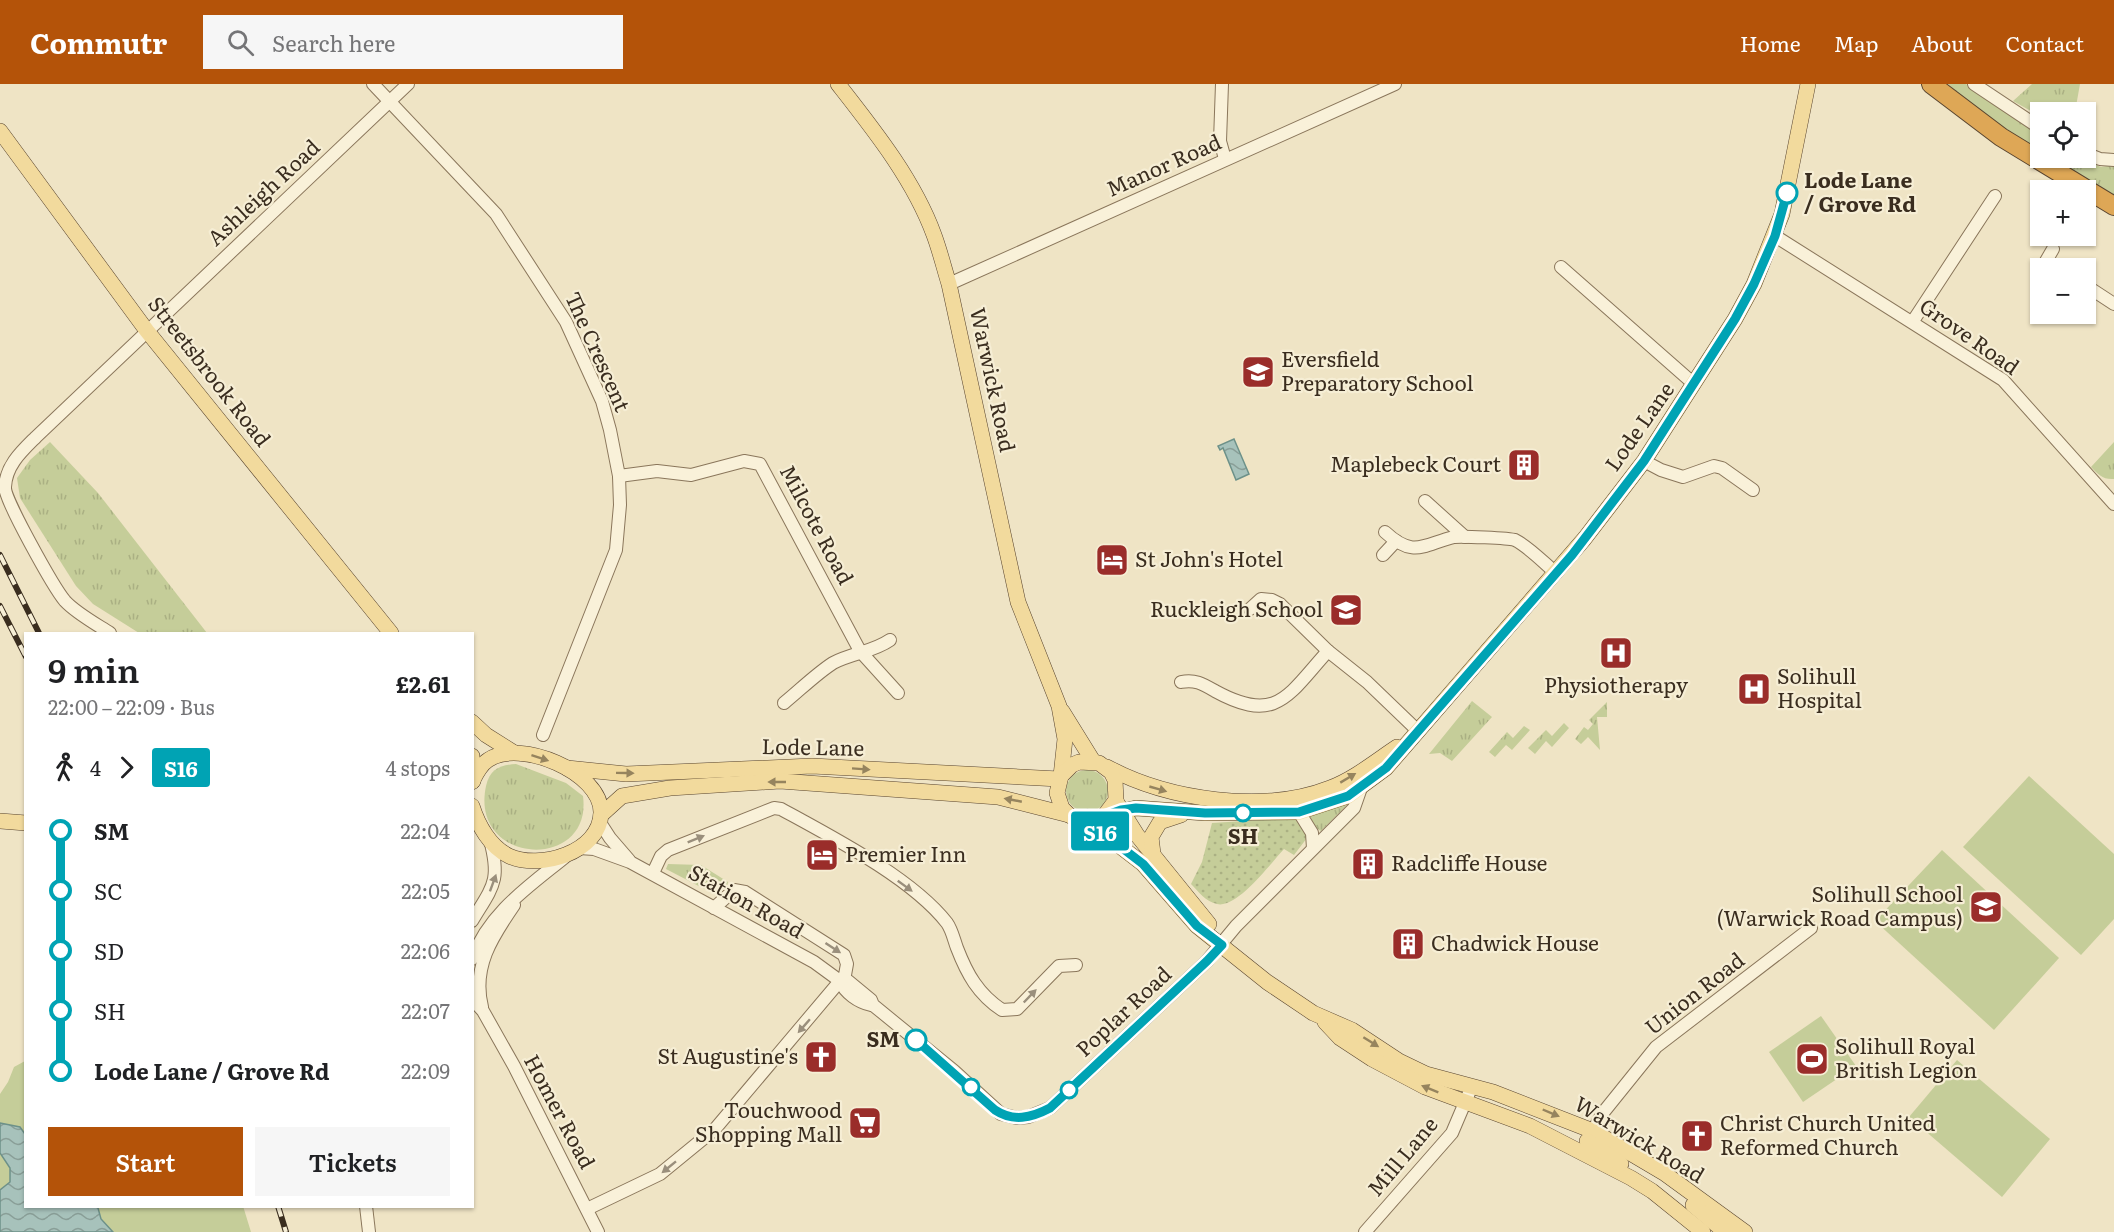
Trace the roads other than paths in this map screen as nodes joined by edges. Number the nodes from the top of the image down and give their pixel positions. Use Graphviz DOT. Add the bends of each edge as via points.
graph roads {
  1 [pos="373,84"];
  2 [pos="408,84"];
  3 [pos="838,84"];
  4 [pos="1222,84"];
  5 [pos="1395,84"];
  6 [pos="1931,84"];
  7 [pos="1974,84"];
  8 [pos="1808,85"];
  9 [pos="389,102"];
  10 [pos="2030,121"];
  11 [pos="0,131"];
  12 [pos="2096,157"];
  13 [pos="1225,159"];
  14 [pos="2114,160"];
  15 [pos="1995,196"];
  16 [pos="2114,207"];
  17 [pos="1775,236"];
  18 [pos="2054,249"];
  19 [pos="2048,258"];
  20 [pos="1561,267"];
  21 [pos="949,284"];
  22 [pos="2096,292"];
  23 [pos="2114,304"];
  24 [pos="1913,321"];
  25 [pos="147,331"];
  26 [pos="1694,384"];
  27 [pos="1644,461"];
  28 [pos="619,476"];
  29 [pos="1753,490"];
  30 [pos="2112,499"];
  31 [pos="1425,501"];
  32 [pos="1385,532"];
  33 [pos="1465,537"];
  34 [pos="1396,541"];
  35 [pos="1383,555"];
  36 [pos="1556,573"];
  37 [pos="1250,609"];
  38 [pos="109,632"];
  39 [pos="391,632"];
  40 [pos="890,640"];
  41 [pos="860,651"];
  42 [pos="1328,651"];
  43 [pos="1181,682"];
  44 [pos="898,693"];
  45 [pos="784,703"];
  46 [pos="1059,706"];
  47 [pos="474,724"];
  48 [pos="1415,734"];
  49 [pos="543,735"];
  50 [pos="513,752"];
  51 [pos="1099,764"];
  52 [pos="567,768"];
  53 [pos="1060,777"];
  54 [pos="474,780"];
  55 [pos="1361,789"];
  56 [pos="1118,805"];
  57 [pos="474,811"];
  58 [pos="1197,812"];
  59 [pos="1299,812"];
  60 [pos="1072,817"];
  61 [pos="600,818"];
  62 [pos="0,821"];
  63 [pos="24,823"];
  64 [pos="482,831"];
  65 [pos="1313,848"];
  66 [pos="574,851"];
  67 [pos="1154,857"];
  68 [pos="630,862"];
  69 [pos="653,873"];
  70 [pos="524,891"];
  71 [pos="714,908"];
  72 [pos="474,917"];
  73 [pos="1811,928"];
  74 [pos="1222,945"];
  75 [pos="474,954"];
  76 [pos="1076,965"];
  77 [pos="840,981"];
  78 [pos="478,1010"];
  79 [pos="1319,1016"];
  80 [pos="1472,1086"];
  81 [pos="1464,1102"];
  82 [pos="1017,1118"];
  83 [pos="1587,1142"];
  84 [pos="1664,1173"];
  85 [pos="1677,1183"];
  86 [pos="1652,1191"];
  87 [pos="366,1208"];
  88 [pos="587,1209"];
  89 [pos="369,1232"];
  90 [pos="598,1232"];
  91 [pos="1365,1232"];
  92 [pos="1703,1232"];
  93 [pos="1725,1232"];
  94 [pos="1745,1232"];
  1 -- 9 [label="street, The Crescent"];
  2 -- 9 [label="street, Ashleigh Road"];
  3 -- 21 [label="main road, Warwick Road" via="884,145 922,207"];
  4 -- 13 [label="street" via="1220,141"];
  5 -- 13 [label="street, Manor Road"];
  6 -- 16 [label="highway" via="2001,137"];
  7 -- 10 [label="street"];
  8 -- 17 [label="main road, Lode Lane"];
  9 -- 25 [label="street, Ashleigh Road"];
  9 -- 28 [label="street, The Crescent" via="496,214 541,279 566,322 602,401"];
  11 -- 25 [label="main road, Streetsbrook Road"];
  12 -- 14 [label="street"];
  13 -- 21 [label="street, Manor Road"];
  15 -- 24 [label="street"];
  17 -- 24 [label="street, Grove Road"];
  17 -- 26 [label="main road, Lode Lane" via="1735,319"];
  18 -- 19 [label="street"];
  20 -- 26 [label="street"];
  21 -- 46 [label="main road, Warwick Road" via="1018,602"];
  22 -- 23 [label="street"];
  24 -- 30 [label="street, Grove Road" via="2003,380"];
  25 -- 38 [label="street, Ashleigh Road" via="16,458 4,490 66,602"];
  25 -- 39 [label="main road, Streetsbrook Road"];
  26 -- 27 [label="main road, Lode Lane"];
  27 -- 29 [label="street" via="1683,477 1714,466 1722,468"];
  27 -- 36 [label="main road, Lode Lane"];
  28 -- 41 [label="street, Milcote Road" via="657,471 691,476 744,461 760,464"];
  28 -- 49 [label="street, The Crescent" via="619,535 610,571"];
  31 -- 33 [label="street"];
  32 -- 34 [label="street"];
  33 -- 34 [label="street" via="1419,548"];
  33 -- 36 [label="street" via="1515,540"];
  34 -- 35 [label="street"];
  36 -- 48 [label="main road, Lode Lane"];
  37 -- 42 [label="street" via="1261,599 1275,602"];
  40 -- 41 [label="street" via="876,649"];
  41 -- 44 [label="street, Milcote Road"];
  41 -- 45 [label="street" via="832,664"];
  42 -- 43 [label="street" via="1289,695 1274,705 1240,704 1192,679"];
  42 -- 48 [label="street" via="1367,682"];
  46 -- 51 [label="main road, Warwick Road"];
  46 -- 53 [label="main road, Warwick Road" via="1065,740"];
  47 -- 50 [label="main road"];
  51 -- 48 [label="main road, Lode Lane, one-way" via="1167,792 1239,800 1292,799 1331,788"];
  48 -- 55 [label="main road, Lode Lane" via="1386,768"];
  50 -- 52 [label="main road, one-way"];
  50 -- 54 [label="main road" via="487,761"];
  51 -- 53 [label="main road" via="1072,765"];
  51 -- 56 [label="main road" via="1115,780"];
  52 -- 53 [label="main road, Lode Lane, one-way" via="626,774 812,766"];
  52 -- 61 [label="main road" via="594,790"];
  53 -- 60 [label="main road" via="1059,802"];
  55 -- 59 [label="main road, Lode Lane"];
  55 -- 65 [label="street" via="1353,808"];
  56 -- 58 [label="main road, Lode Lane"];
  56 -- 60 [label="main road" via="1096,819"];
  56 -- 67 [label="main road, Warwick Road"];
  57 -- 64 [label="main road"];
  58 -- 59 [label="main road, Lode Lane"];
  58 -- 67 [label="main road" via="1160,822 1151,837"];
  59 -- 65 [label="street" via="1312,833"];
  60 -- 61 [label="main road, Lode Lane, one-way" via="998,797 780,781 670,788 632,795 616,800"];
  60 -- 74 [label="main road, Warwick Road" via="1095,827 1143,864 1197,926"];
  61 -- 66 [label="main road, Lode Lane" via="589,840"];
  61 -- 68 [label="street, Station Road" via="609,838"];
  62 -- 63 [label="main road"];
  64 -- 66 [label="main road" via="512,857 544,860"];
  72 -- 64 [label="street, one-way" via="496,877 497,866"];
  65 -- 74 [label="street"];
  66 -- 68 [label="street, Station Road" via="594,849"];
  66 -- 70 [label="street"];
  67 -- 74 [label="main road, Warwick Road"];
  68 -- 69 [label="street, Station Road"];
  69 -- 71 [label="street, Station Road"];
  69 -- 76 [label="street, one-way" via="661,855 668,850 774,808 781,809 831,837 929,903 948,925 965,970 978,991 1002,1010 1017,1009 1059,966"];
  70 -- 75 [label="street" via="498,912"];
  70 -- 78 [label="street" via="495,932 483,958 478,976"];
  71 -- 77 [label="street, Station Road" via="814,962"];
  71 -- 77 [label="street, one-way" via="734,890 745,892 844,955 847,969"];
  73 -- 83 [label="street, Union Road" via="1656,1047 1602,1114"];
  74 -- 79 [label="main road, Warwick Road" via="1267,982"];
  74 -- 82 [label="street, Poplar Road" via="1050,1108"];
  77 -- 82 [label="street, Station Road" via="843,988 862,1003 873,1005 954,1071 995,1110"];
  77 -- 88 [label="street, one-way" via="715,1129 660,1174"];
  78 -- 88 [label="street, Homer Road"];
  79 -- 80 [label="main road, Warwick Road, one-way" via="1352,1030 1426,1074"];
  81 -- 79 [label="main road, Warwick Road, one-way" via="1372,1059 1340,1038"];
  80 -- 81 [label="street"];
  80 -- 83 [label="main road, Warwick Road, one-way" via="1549,1112"];
  81 -- 83 [label="main road, Warwick Road"];
  81 -- 91 [label="street, Mill Lane" via="1452,1132"];
  83 -- 84 [label="main road, Warwick Road"];
  83 -- 86 [label="main road, Warwick Road"];
  84 -- 85 [label="main road, Warwick Road"];
  84 -- 86 [label="main road"];
  85 -- 93 [label="main road" via="1695,1208"];
  85 -- 94 [label="main road, Warwick Road"];
  86 -- 92 [label="main road, Warwick Road"];
  87 -- 89 [label="street"];
  88 -- 90 [label="street, Homer Road"];
}
